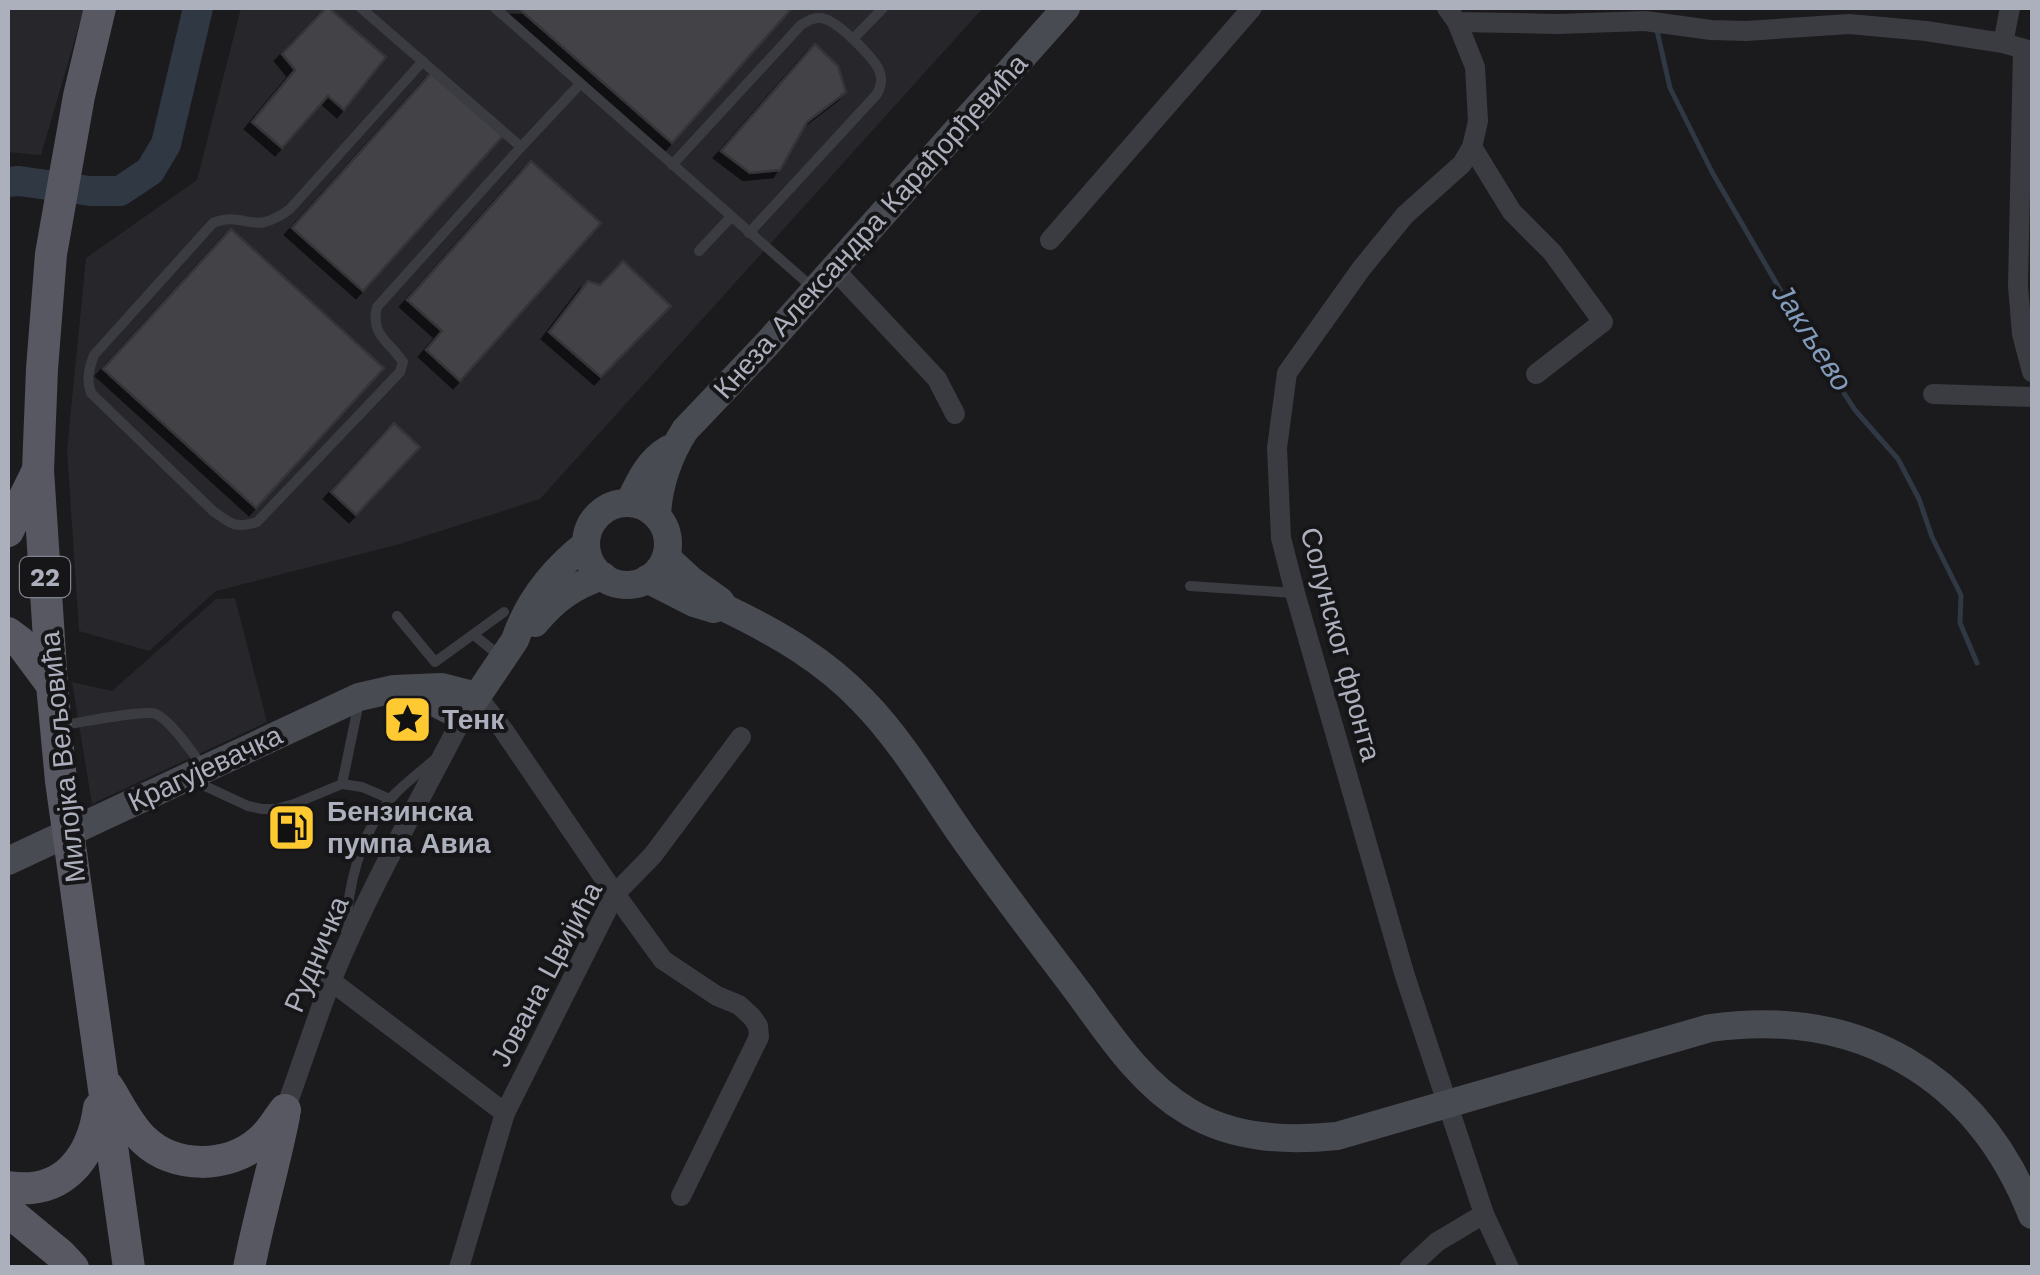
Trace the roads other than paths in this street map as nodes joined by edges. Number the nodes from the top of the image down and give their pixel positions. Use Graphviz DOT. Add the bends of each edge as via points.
graph roads {
  1 [pos="100,8"];
  2 [pos="361,8"];
  3 [pos="495,8"];
  4 [pos="882,8"];
  5 [pos="1066,8"];
  6 [pos="1252,8"];
  7 [pos="2010,8"];
  8 [pos="1452,15"];
  9 [pos="1849,16"];
  10 [pos="853,40"];
  11 [pos="2020,48"];
  12 [pos="423,61"];
  13 [pos="580,84"];
  14 [pos="1472,146"];
  15 [pos="522,147"];
  16 [pos="672,165"];
  17 [pos="731,218"];
  18 [pos="749,233"];
  19 [pos="1050,240"];
  20 [pos="699,251"];
  21 [pos="824,280"];
  22 [pos="2032,372"];
  23 [pos="1536,374"];
  24 [pos="1933,394"];
  25 [pos="2032,398"];
  26 [pos="955,414"];
  27 [pos="675,446"];
  28 [pos="38,470"];
  29 [pos="629,503"];
  30 [pos="658,516"];
  31 [pos="8,531"];
  32 [pos="586,544"];
  33 [pos="666,557"];
  34 [pos="602,576"];
  35 [pos="647,579"];
  36 [pos="1190,586"];
  37 [pos="1296,594"];
  38 [pos="725,608"];
  39 [pos="504,612"];
  40 [pos="397,616"];
  41 [pos="8,633"];
  42 [pos="474,634"];
  43 [pos="508,649"];
  44 [pos="52,685"];
  45 [pos="360,697"];
  46 [pos="470,706"];
  47 [pos="56,726"];
  48 [pos="741,737"];
  49 [pos="446,750"];
  50 [pos="194,773"];
  51 [pos="342,784"];
  52 [pos="390,800"];
  53 [pos="8,861"];
  54 [pos="615,894"];
  55 [pos="346,948"];
  56 [pos="332,981"];
  57 [pos="102,1078"];
  58 [pos="1446,1104"];
  59 [pos="285,1110"];
  60 [pos="505,1112"];
  61 [pos="8,1186"];
  62 [pos="681,1196"];
  63 [pos="8,1211"];
  64 [pos="1484,1214"];
  65 [pos="2032,1214"];
  66 [pos="73,1268"];
  67 [pos="129,1268"];
  68 [pos="249,1268"];
  69 [pos="458,1268"];
  70 [pos="1409,1268"];
  71 [pos="1508,1268"];
  1 -- 28 [label="main road, Милојка Вељовића / 22" via="51,254"];
  2 -- 12 [label="lane"];
  3 -- 13 [label="lane"];
  4 -- 10 [label="lane"];
  5 -- 21 [label="main road, Кнеза Александра Карађорђевића"];
  6 -- 19 [label="street"];
  7 -- 11 [label="street"];
  8 -- 9 [label="street" via="1746,31"];
  8 -- 14 [label="street" via="1475,67 1478,121"];
  9 -- 11 [label="street"];
  10 -- 16 [label="lane" via="828,20 802,24"];
  10 -- 18 [label="lane" via="880,72 877,94"];
  11 -- 22 [label="street" via="2018,286"];
  12 -- 15 [label="lane"];
  12 -- 15 [label="lane" via="290,209 260,225 214,223 94,355 91,392 230,524 257,522 400,372 403,362 377,332 377,307"];
  13 -- 15 [label="lane"];
  13 -- 16 [label="lane"];
  14 -- 23 [label="street" via="1512,212 1552,252 1603,322"];
  14 -- 37 [label="street, Солунског фронта" via="1372,255 1287,373 1277,448 1281,538"];
  16 -- 17 [label="lane"];
  17 -- 18 [label="lane"];
  17 -- 20 [label="lane"];
  18 -- 21 [label="lane"];
  21 -- 26 [label="street" via="937,380"];
  21 -- 27 [label="main road, Кнеза Александра Карађорђевића"];
  24 -- 25 [label="street"];
  27 -- 29 [label="main road, Кнеза Александра Карађорђевића" via="643,474"];
  27 -- 30 [label="main road, Кнеза Александра Карађорђевића" via="659,489"];
  28 -- 31 [label="main road"];
  28 -- 44 [label="main road, Милојка Вељовића / 22"];
  29 -- 30 [label="main road"];
  29 -- 32 [label="main road" via="603,511"];
  30 -- 33 [label="main road" via="668,536"];
  32 -- 34 [label="main road"];
  32 -- 43 [label="main road" via="545,584"];
  33 -- 35 [label="main road"];
  33 -- 38 [label="main road"];
  34 -- 35 [label="main road" via="624,584"];
  34 -- 43 [label="main road" via="559,597"];
  35 -- 38 [label="main road" via="694,603"];
  36 -- 37 [label="lane"];
  37 -- 58 [label="street, Солунског фронта"];
  38 -- 58 [label="main road" via="802,649 870,709 1123,1053 1167,1098 1218,1126 1307,1139"];
  39 -- 42 [label="lane"];
  40 -- 42 [label="lane" via="435,662"];
  41 -- 44 [label="main road"];
  42 -- 43 [label="lane"];
  43 -- 46 [label="main road"];
  44 -- 47 [label="main road, Милојка Вељовића / 22"];
  45 -- 46 [label="main road, Крагујевачка" via="406,688"];
  45 -- 50 [label="main road, Крагујевачка"];
  45 -- 51 [label="lane"];
  46 -- 49 [label="street, Рудничка"];
  46 -- 54 [label="street" via="504,730"];
  47 -- 50 [label="lane" via="155,714 165,720"];
  47 -- 57 [label="main road, Милојка Вељовића / 22"];
  48 -- 54 [label="street, Јована Цвијића" via="654,855"];
  49 -- 52 [label="lane"];
  49 -- 55 [label="street, Рудничка"];
  50 -- 51 [label="lane" via="262,809"];
  50 -- 53 [label="main road, Крагујевачка"];
  51 -- 52 [label="lane"];
  52 -- 55 [label="lane" via="357,864"];
  54 -- 60 [label="street, Јована Цвијића"];
  54 -- 62 [label="street" via="663,960 739,1005 758,1026"];
  55 -- 56 [label="street, Рудничка"];
  56 -- 59 [label="street, Рудничка"];
  56 -- 60 [label="street"];
  57 -- 59 [label="main road" via="142,1139 184,1160 210,1162 250,1149"];
  57 -- 61 [label="main road" via="95,1132 80,1164 40,1186"];
  57 -- 67 [label="main road, Милојка Вељовића / 22"];
  58 -- 64 [label="street, Солунског фронта"];
  58 -- 65 [label="main road" via="1710,1028 1767,1023 1826,1030 1882,1048 1955,1098 2008,1161"];
  59 -- 68 [label="main road"];
  60 -- 69 [label="street, Јована Цвијића"];
  63 -- 66 [label="main road"];
  64 -- 70 [label="street"];
  64 -- 71 [label="street, Солунског фронта"];
}
